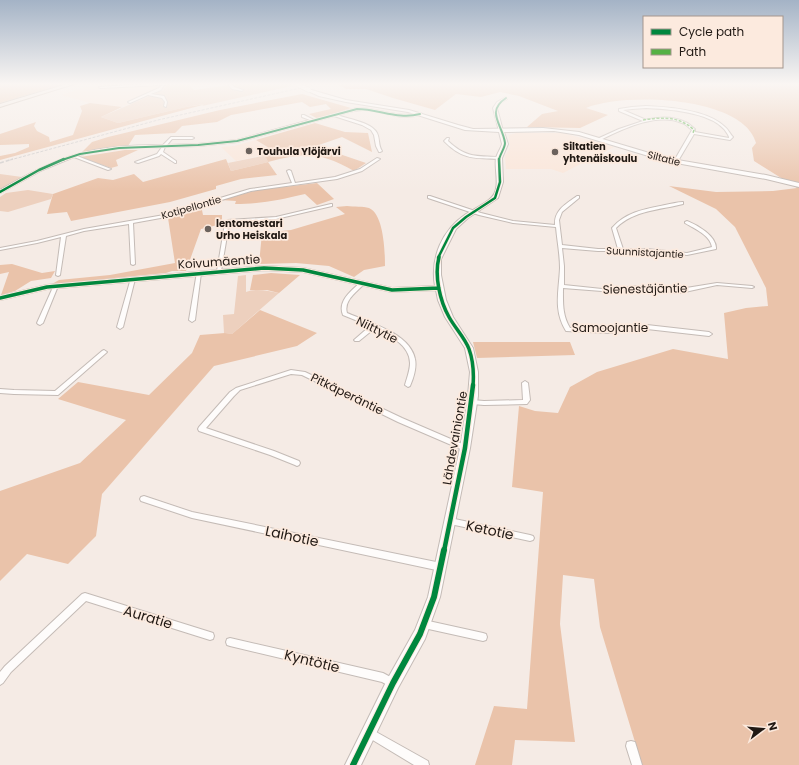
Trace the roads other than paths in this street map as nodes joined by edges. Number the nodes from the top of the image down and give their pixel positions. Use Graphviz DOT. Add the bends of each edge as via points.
graph roads {
  1 [pos="311,120"];
  2 [pos="318,120"];
  3 [pos="348,120"];
  4 [pos="437,120"];
  5 [pos="498,120"];
  6 [pos="643,120"];
  7 [pos="669,120"];
  8 [pos="711,120"];
  9 [pos="314,121"];
  10 [pos="501,131"];
  11 [pos="693,133"];
  12 [pos="192,138"];
  13 [pos="448,139"];
  14 [pos="599,139"];
  15 [pos="164,146"];
  16 [pos="380,151"];
  17 [pos="161,152"];
  18 [pos="74,156"];
  19 [pos="499,158"];
  20 [pos="378,159"];
  21 [pos="676,161"];
  22 [pos="137,162"];
  23 [pos="175,162"];
  24 [pos="109,169"];
  25 [pos="289,171"];
  26 [pos="294,184"];
  27 [pos="799,185"];
  28 [pos="0,192"];
  29 [pos="430,196"];
  30 [pos="578,197"];
  31 [pos="682,203"];
  32 [pos="331,205"];
  33 [pos="474,212"];
  34 [pos="131,222"];
  35 [pos="687,222"];
  36 [pos="557,226"];
  37 [pos="64,234"];
  38 [pos="560,246"];
  39 [pos="0,249"];
  40 [pos="622,250"];
  41 [pos="133,264"];
  42 [pos="219,271"];
  43 [pos="199,273"];
  44 [pos="58,275"];
  45 [pos="133,279"];
  46 [pos="363,283"];
  47 [pos="56,286"];
  48 [pos="562,286"];
  49 [pos="752,287"];
  50 [pos="439,288"];
  51 [pos="0,298"];
  52 [pos="192,320"];
  53 [pos="40,323"];
  54 [pos="373,326"];
  55 [pos="120,327"];
  56 [pos="709,334"];
  57 [pos="357,340"];
  58 [pos="104,352"];
  59 [pos="525,383"];
  60 [pos="408,385"];
  61 [pos="0,391"];
  62 [pos="472,402"];
  63 [pos="465,448"];
  64 [pos="297,463"];
  65 [pos="144,499"];
  66 [pos="450,521"];
  67 [pos="530,538"];
  68 [pos="441,567"];
  69 [pos="424,624"];
  70 [pos="210,636"];
  71 [pos="483,637"];
  72 [pos="230,642"];
  73 [pos="0,680"];
  74 [pos="393,684"];
  75 [pos="369,733"];
  76 [pos="631,746"];
  77 [pos="353,765"];
  78 [pos="424,765"];
  79 [pos="637,765"];
  1 -- 9 [label="street"];
  2 -- 9 [label="street"];
  3 -- 16 [label="street" via="372,130"];
  4 -- 10 [label="street, Siltatie" via="471,129"];
  5 -- 10 [label="street"];
  6 -- 14 [label="street"];
  7 -- 11 [label="street" via="691,126"];
  8 -- 11 [label="street" via="724,126 731,137"];
  9 -- 15 [label="street" via="219,146"];
  10 -- 14 [label="street, Siltatie" via="560,130"];
  10 -- 19 [label="street, Lähdevainiontie" via="505,144"];
  11 -- 21 [label="street"];
  12 -- 15 [label="street" via="171,138"];
  13 -- 19 [label="street" via="446,141 461,154"];
  14 -- 21 [label="street, Siltatie"];
  15 -- 17 [label="street"];
  15 -- 18 [label="street" via="112,149"];
  17 -- 22 [label="street"];
  17 -- 23 [label="street"];
  18 -- 24 [label="street"];
  18 -- 28 [label="street" via="34,172"];
  19 -- 33 [label="street, Lähdevainiontie" via="500,182 495,198"];
  20 -- 26 [label="street, Kotipellontie" via="352,174"];
  21 -- 27 [label="street, Siltatie" via="761,175"];
  25 -- 26 [label="street"];
  26 -- 34 [label="street, Kotipellontie" via="251,190 181,212"];
  29 -- 33 [label="street"];
  30 -- 36 [label="street" via="558,214"];
  31 -- 40 [label="street" via="636,213 621,221 614,228"];
  32 -- 42 [label="street" via="276,218 230,221 227,223"];
  33 -- 36 [label="street" via="513,222"];
  33 -- 50 [label="street, Lähdevainiontie" via="463,219 448,236 436,266"];
  34 -- 37 [label="street, Kotipellontie"];
  34 -- 41 [label="street"];
  35 -- 40 [label="street, Suunnistajantie" via="706,235 714,244 714,248 687,254"];
  36 -- 38 [label="street, Samoojantie"];
  37 -- 39 [label="street, Kotipellontie"];
  37 -- 44 [label="street"];
  38 -- 40 [label="street, Suunnistajantie"];
  38 -- 48 [label="street, Samoojantie"];
  42 -- 43 [label="street, Koivumäentie"];
  42 -- 46 [label="street, Koivumäentie" via="264,268 302,270"];
  43 -- 45 [label="street, Koivumäentie"];
  43 -- 52 [label="street"];
  45 -- 47 [label="street, Koivumäentie"];
  45 -- 55 [label="street"];
  46 -- 50 [label="street, Koivumäentie" via="392,290"];
  46 -- 54 [label="street, Niittytie" via="346,301 342,310 345,314"];
  47 -- 51 [label="street, Koivumäentie"];
  47 -- 53 [label="street"];
  48 -- 49 [label="street, Sienestäjäntie" via="602,290 641,287 680,291 722,284"];
  48 -- 56 [label="street, Samoojantie" via="560,309 568,330 610,331 647,327"];
  50 -- 62 [label="street, Lähdevainiontie" via="449,317 469,348 474,372"];
  54 -- 57 [label="street"];
  54 -- 60 [label="street, Niittytie" via="392,335 408,348 413,364"];
  58 -- 61 [label="street" via="56,393"];
  59 -- 62 [label="street" via="525,402"];
  62 -- 63 [label="street, Lähdevainiontie"];
  63 -- 64 [label="street, Pitkäperäntie" via="298,372 290,372 238,389 201,429"];
  63 -- 66 [label="street, Lähdevainiontie"];
  65 -- 68 [label="street, Laihotie" via="192,515"];
  66 -- 67 [label="street, Ketotie"];
  66 -- 68 [label="street, Lähdevainiontie"];
  68 -- 69 [label="street, Lähdevainiontie"];
  69 -- 71 [label="street"];
  69 -- 74 [label="street, Lähdevainiontie"];
  70 -- 73 [label="street, Auratie" via="85,597 8,668"];
  72 -- 74 [label="street, Kyntötie" via="383,678"];
  74 -- 75 [label="street, Lähdevainiontie"];
  75 -- 77 [label="street, Lähdevainiontie"];
  75 -- 78 [label="street"];
  76 -- 79 [label="street"];
}
